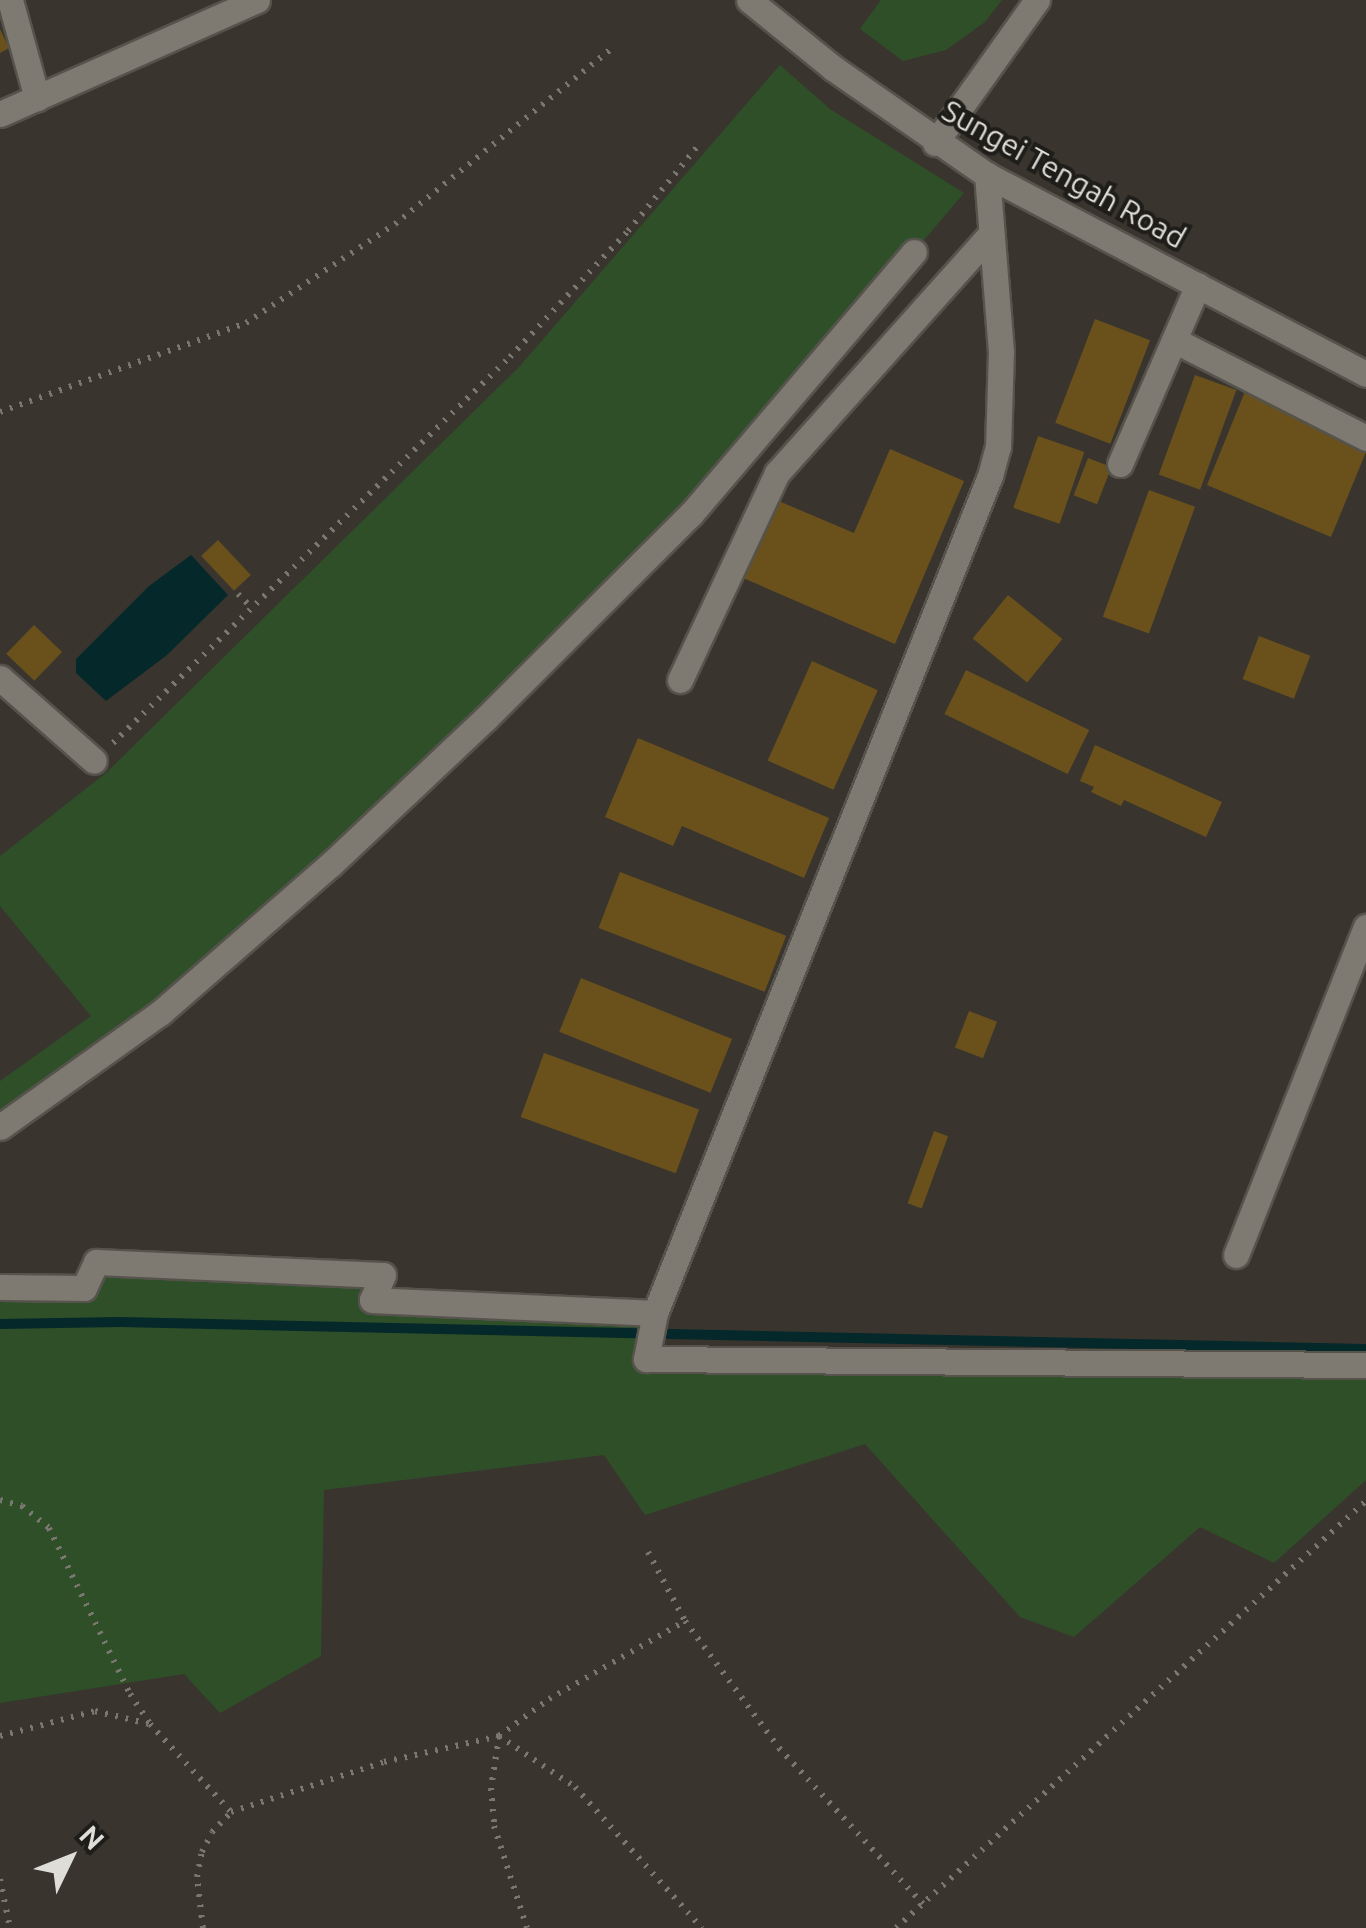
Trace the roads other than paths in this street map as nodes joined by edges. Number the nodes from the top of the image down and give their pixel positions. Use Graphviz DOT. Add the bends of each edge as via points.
graph roads {
  1 [pos="10,0"];
  2 [pos="257,0"];
  3 [pos="749,0"];
  4 [pos="1037,0"];
  5 [pos="37,98"];
  6 [pos="0,114"];
  7 [pos="936,144"];
  8 [pos="986,175"];
  9 [pos="991,234"];
  10 [pos="914,252"];
  11 [pos="1198,285"];
  12 [pos="1174,340"];
  13 [pos="1366,374"];
  14 [pos="1366,438"];
  15 [pos="1120,464"];
  16 [pos="0,678"];
  17 [pos="680,680"];
  18 [pos="94,760"];
  19 [pos="1366,927"];
  20 [pos="0,1127"];
  21 [pos="1236,1255"];
  22 [pos="0,1287"];
  23 [pos="655,1314"];
  24 [pos="1366,1365"];
  1 -- 5 [label="street"];
  2 -- 5 [label="street"];
  3 -- 7 [label="street, Sungei Tengah Road"];
  4 -- 7 [label="street"];
  5 -- 6 [label="street"];
  7 -- 8 [label="street, Sungei Tengah Road"];
  8 -- 9 [label="street"];
  8 -- 11 [label="street, Sungei Tengah Road"];
  9 -- 17 [label="street" via="777,473"];
  9 -- 23 [label="street" via="1001,403 990,476"];
  10 -- 20 [label="street" via="691,514 486,718 160,1013"];
  11 -- 12 [label="street"];
  11 -- 13 [label="street, Sungei Tengah Road"];
  12 -- 14 [label="street"];
  12 -- 15 [label="street"];
  16 -- 18 [label="street"];
  19 -- 21 [label="street"];
  22 -- 23 [label="street" via="84,1288 96,1262 113,1262 383,1275 372,1300"];
  23 -- 24 [label="street" via="646,1359"];
}
